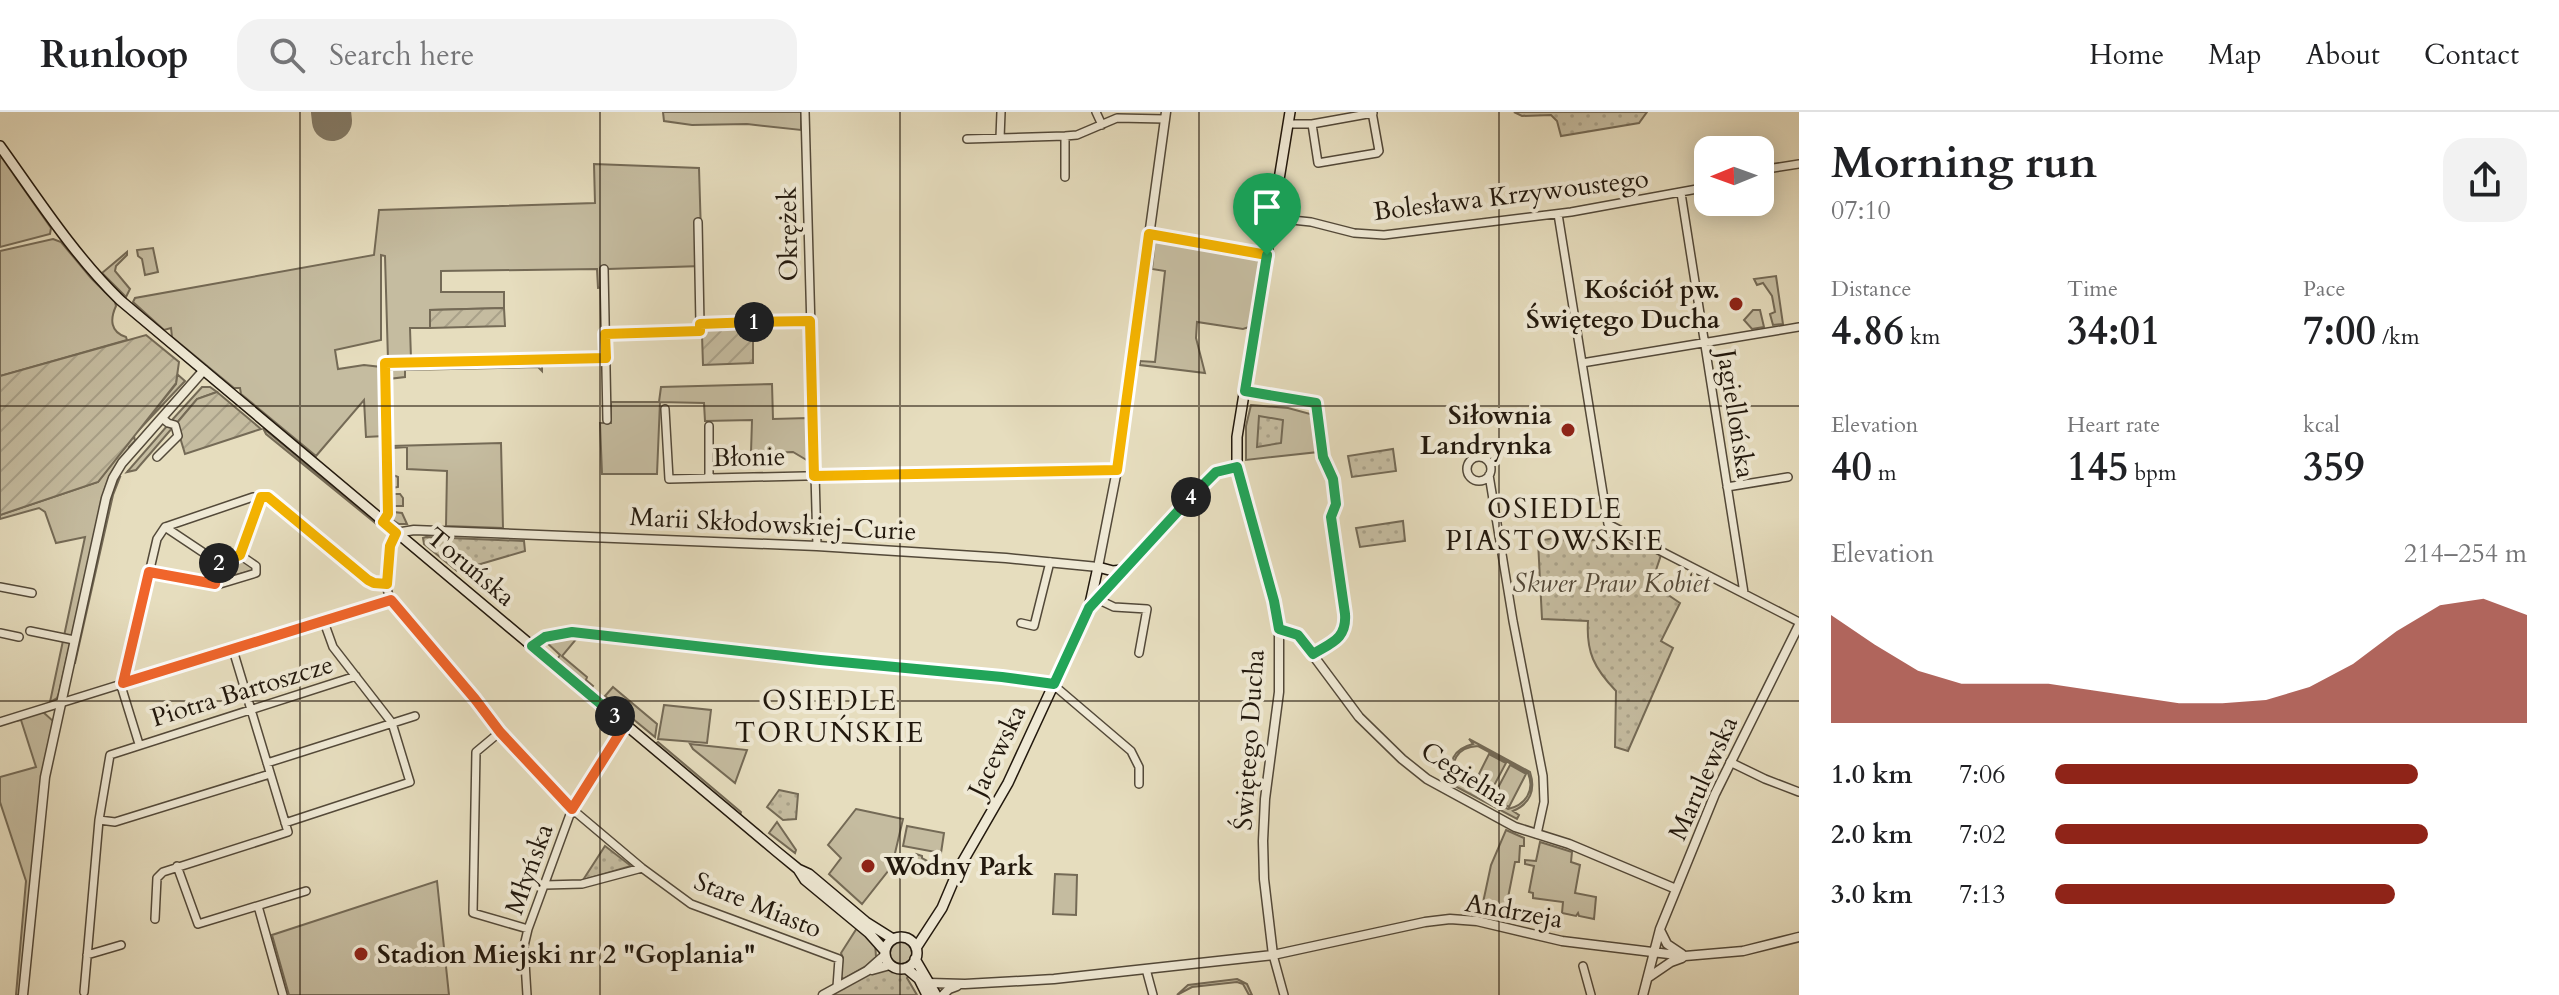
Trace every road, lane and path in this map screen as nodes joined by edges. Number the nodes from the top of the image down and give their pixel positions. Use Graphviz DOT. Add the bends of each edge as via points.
graph roads {
  1 [pos="805,112"];
  2 [pos="1001,112"];
  3 [pos="1096,112"];
  4 [pos="1290,112"];
  5 [pos="1372,113"];
  6 [pos="1166,116"];
  7 [pos="1288,124"];
  8 [pos="1312,124"];
  9 [pos="1102,125"];
  10 [pos="1065,136"];
  11 [pos="1000,138"];
  12 [pos="967,139"];
  13 [pos="0,146"];
  14 [pos="1799,164"];
  15 [pos="1774,168"];
  16 [pos="1065,177"];
  17 [pos="1694,190"];
  18 [pos="1681,193"];
  19 [pos="1558,214"];
  20 [pos="1273,218"];
  21 [pos="698,222"];
  22 [pos="1149,234"];
  23 [pos="1267,255"];
  24 [pos="604,269"];
  25 [pos="810,321"];
  26 [pos="700,324"];
  27 [pos="1799,327"];
  28 [pos="605,334"];
  29 [pos="1704,343"];
  30 [pos="606,358"];
  31 [pos="1582,363"];
  32 [pos="204,370"];
  33 [pos="1245,391"];
  34 [pos="665,409"];
  35 [pos="162,418"];
  36 [pos="607,420"];
  37 [pos="709,426"];
  38 [pos="157,457"];
  39 [pos="1237,467"];
  40 [pos="1117,470"];
  41 [pos="1489,475"];
  42 [pos="814,476"];
  43 [pos="1788,477"];
  44 [pos="709,478"];
  45 [pos="1727,487"];
  46 [pos="261,497"];
  47 [pos="383,522"];
  48 [pos="165,527"];
  49 [pos="421,530"];
  50 [pos="396,533"];
  51 [pos="817,546"];
  52 [pos="414,548"];
  53 [pos="240,555"];
  54 [pos="1050,562"];
  55 [pos="219,563"];
  56 [pos="1098,567"];
  57 [pos="1122,570"];
  58 [pos="149,572"];
  59 [pos="215,584"];
  60 [pos="387,584"];
  61 [pos="0,587"];
  62 [pos="32,593"];
  63 [pos="1744,593"];
  64 [pos="1097,599"];
  65 [pos="391,600"];
  66 [pos="1089,608"];
  67 [pos="324,622"];
  68 [pos="1021,623"];
  69 [pos="1799,624"];
  70 [pos="1279,629"];
  71 [pos="30,631"];
  72 [pos="0,633"];
  73 [pos="19,637"];
  74 [pos="74,640"];
  75 [pos="532,646"];
  76 [pos="233,650"];
  77 [pos="1139,653"];
  78 [pos="1313,654"];
  79 [pos="356,676"];
  80 [pos="123,683"];
  81 [pos="1054,684"];
  82 [pos="60,702"];
  83 [pos="252,710"];
  84 [pos="415,716"];
  85 [pos="0,722"];
  86 [pos="392,723"];
  87 [pos="625,725"];
  88 [pos="500,732"];
  89 [pos="139,744"];
  90 [pos="1730,762"];
  91 [pos="267,763"];
  92 [pos="270,774"];
  93 [pos="1139,784"];
  94 [pos="1799,792"];
  95 [pos="572,809"];
  96 [pos="99,820"];
  97 [pos="285,823"];
  98 [pos="1537,834"];
  99 [pos="177,866"];
  100 [pos="642,868"];
  101 [pos="798,869"];
  102 [pos="545,885"];
  103 [pos="1676,889"];
  104 [pos="306,891"];
  105 [pos="258,906"];
  106 [pos="155,919"];
  107 [pos="528,929"];
  108 [pos="1660,929"];
  109 [pos="1799,937"];
  110 [pos="893,939"];
  111 [pos="912,944"];
  112 [pos="121,945"];
  113 [pos="885,953"];
  114 [pos="1654,953"];
  115 [pos="87,955"];
  116 [pos="1273,955"];
  117 [pos="1685,956"];
  118 [pos="915,959"];
  119 [pos="890,965"];
  120 [pos="1583,966"];
  121 [pos="906,968"];
  122 [pos="1146,969"];
  123 [pos="867,971"];
  124 [pos="1648,978"];
  125 [pos="929,983"];
  126 [pos="965,984"];
  127 [pos="837,987"];
  128 [pos="84,992"];
  129 [pos="23,995"];
  130 [pos="283,995"];
  131 [pos="527,995"];
  132 [pos="823,995"];
  133 [pos="927,995"];
  134 [pos="936,995"];
  135 [pos="943,995"];
  136 [pos="1153,995"];
  137 [pos="1284,995"];
  138 [pos="1591,995"];
  139 [pos="1643,995"];
  1 -- 25 [label="street, Okrężek"];
  2 -- 11 [label="street"];
  3 -- 9 [label="street"];
  4 -- 7 [label="main road, Świętego Ducha"];
  5 -- 8 [label="street"];
  5 -- 8 [label="street" via="1379,151 1364,156 1318,163"];
  6 -- 9 [label="street" via="1117,118"];
  6 -- 22 [label="street, Jacewska"];
  7 -- 8 [label="street"];
  7 -- 20 [label="main road, Świętego Ducha"];
  9 -- 10 [label="street"];
  10 -- 11 [label="street"];
  10 -- 16 [label="street"];
  11 -- 12 [label="street"];
  13 -- 32 [label="main road, Toruńska" via="95,275"];
  14 -- 15 [label="street"];
  17 -- 18 [label="street, Bolesława Krzywoustego"];
  18 -- 19 [label="street, Bolesława Krzywoustego"];
  18 -- 29 [label="street, Jagiellońska"];
  19 -- 20 [label="street, Bolesława Krzywoustego" via="1384,235"];
  19 -- 31 [label="street"];
  20 -- 23 [label="main road, Świętego Ducha"];
  21 -- 26 [label="street"];
  22 -- 23 [label="street"];
  22 -- 40 [label="street, Jacewska"];
  23 -- 33 [label="main road, Świętego Ducha"];
  24 -- 28 [label="street"];
  25 -- 26 [label="street"];
  25 -- 42 [label="street, Okrężek"];
  26 -- 28 [label="street" via="700,331"];
  27 -- 29 [label="street"];
  28 -- 30 [label="street"];
  29 -- 31 [label="street"];
  29 -- 45 [label="street, Jagiellońska"];
  30 -- 36 [label="street"];
  30 -- 47 [label="street" via="385,363 388,514"];
  31 -- 63 [label="street" via="1607,522"];
  32 -- 35 [label="street"];
  32 -- 47 [label="main road, Toruńska"];
  33 -- 39 [label="main road, Świętego Ducha"];
  33 -- 78 [label="street" via="1316,403 1323,457 1333,479 1336,504 1331,517 1346,624 1338,638"];
  34 -- 44 [label="street, Błonie" via="669,479"];
  35 -- 38 [label="street" via="175,425 178,436"];
  35 -- 74 [label="street" via="113,478"];
  37 -- 44 [label="street"];
  39 -- 57 [label="main road" via="1211,475"];
  39 -- 70 [label="street, Świętego Ducha"];
  40 -- 42 [label="street, Błonie"];
  40 -- 56 [label="street, Jacewska"];
  41 -- 98 [label="street" via="1543,776"];
  42 -- 44 [label="street, Błonie"];
  42 -- 51 [label="street, Okrężek"];
  43 -- 45 [label="street"];
  45 -- 63 [label="street, Jagiellońska"];
  46 -- 48 [label="street"];
  46 -- 53 [label="street"];
  46 -- 60 [label="street" via="271,499 368,580"];
  47 -- 50 [label="main road, Toruńska"];
  48 -- 55 [label="street"];
  48 -- 58 [label="street"];
  49 -- 50 [label="street, Marii Skłodowskiej-Curie"];
  49 -- 51 [label="street, Marii Skłodowskiej-Curie"];
  49 -- 52 [label="street"];
  50 -- 52 [label="main road, Toruńska"];
  50 -- 60 [label="street, Stare Miasto"];
  51 -- 54 [label="street, Marii Skłodowskiej-Curie"];
  52 -- 75 [label="main road, Toruńska"];
  53 -- 55 [label="street"];
  53 -- 59 [label="street" via="256,566 256,573"];
  54 -- 56 [label="street, Marii Skłodowskiej-Curie"];
  54 -- 68 [label="street" via="1034,626"];
  55 -- 59 [label="street"];
  56 -- 57 [label="main road, Marii Skłodowskiej-Curie"];
  56 -- 66 [label="main road, Jacewska"];
  57 -- 64 [label="main road"];
  58 -- 59 [label="street"];
  58 -- 80 [label="street"];
  60 -- 65 [label="street, Stare Miasto"];
  61 -- 62 [label="street"];
  63 -- 69 [label="street"];
  64 -- 66 [label="main road"];
  64 -- 77 [label="street" via="1114,607 1147,609"];
  65 -- 67 [label="street"];
  65 -- 88 [label="street, Stare Miasto"];
  66 -- 81 [label="main road, Jacewska"];
  67 -- 76 [label="street"];
  67 -- 79 [label="street" via="333,647"];
  69 -- 90 [label="street, Marulewska"];
  70 -- 78 [label="street, Cegielna" via="1298,635"];
  70 -- 116 [label="street, Świętego Ducha" via="1279,692 1263,841"];
  71 -- 74 [label="street"];
  72 -- 73 [label="street"];
  74 -- 82 [label="street"];
  75 -- 81 [label="street" via="545,637 572,632"];
  75 -- 87 [label="main road, Toruńska"];
  76 -- 80 [label="street"];
  76 -- 83 [label="street"];
  78 -- 98 [label="street, Cegielna" via="1354,711 1402,759 1465,802"];
  79 -- 83 [label="street, Piotra Bartoszcze"];
  79 -- 86 [label="street"];
  80 -- 82 [label="street"];
  80 -- 89 [label="street"];
  81 -- 93 [label="street" via="1131,751 1139,767"];
  81 -- 111 [label="main road, Jacewska" via="942,908"];
  82 -- 85 [label="street"];
  82 -- 129 [label="street" via="41,802"];
  83 -- 89 [label="street, Piotra Bartoszcze"];
  83 -- 91 [label="street"];
  84 -- 86 [label="street"];
  86 -- 91 [label="street"];
  86 -- 97 [label="street" via="410,782"];
  87 -- 95 [label="street, Młyńska"];
  87 -- 101 [label="main road, Toruńska"];
  88 -- 95 [label="street, Stare Miasto"];
  88 -- 107 [label="street" via="476,752 473,913"];
  89 -- 96 [label="street, Piotra Bartoszcze" via="110,755"];
  90 -- 94 [label="street"];
  90 -- 103 [label="street, Marulewska"];
  91 -- 92 [label="street"];
  92 -- 96 [label="street" via="115,822"];
  92 -- 97 [label="street"];
  95 -- 100 [label="street, Stare Miasto"];
  95 -- 102 [label="street, Młyńska"];
  96 -- 115 [label="street"];
  97 -- 99 [label="street" via="288,832"];
  98 -- 103 [label="street, Cegielna"];
  99 -- 105 [label="street" via="198,924"];
  99 -- 106 [label="street" via="157,878"];
  100 -- 102 [label="street" via="582,884"];
  100 -- 127 [label="street, Stare Miasto" via="691,904 839,959"];
  101 -- 110 [label="main road, Toruńska"];
  101 -- 113 [label="main road, Toruńska"];
  102 -- 107 [label="street, Młyńska"];
  103 -- 108 [label="street, Marulewska"];
  104 -- 105 [label="street"];
  105 -- 130 [label="street"];
  107 -- 131 [label="street, Młyńska"];
  108 -- 114 [label="street, Marulewska"];
  108 -- 117 [label="street" via="1667,944"];
  109 -- 117 [label="street, Andrzeja" via="1743,951"];
  110 -- 111 [label="main road" via="904,937"];
  110 -- 113 [label="main road"];
  111 -- 118 [label="main road"];
  112 -- 115 [label="street"];
  113 -- 119 [label="main road"];
  113 -- 123 [label="street"];
  114 -- 116 [label="street, Andrzeja" via="1450,919"];
  114 -- 117 [label="street, Andrzeja"];
  114 -- 124 [label="street, Marulewska"];
  115 -- 128 [label="street"];
  116 -- 122 [label="street, Andrzeja"];
  116 -- 137 [label="street, Świętego Ducha"];
  117 -- 124 [label="street"];
  118 -- 121 [label="main road"];
  118 -- 125 [label="main road"];
  119 -- 121 [label="main road"];
  119 -- 123 [label="street"];
  120 -- 138 [label="street"];
  121 -- 133 [label="main road"];
  122 -- 126 [label="street, Andrzeja"];
  122 -- 136 [label="street"];
  123 -- 127 [label="street"];
  124 -- 139 [label="street, Marulewska"];
  125 -- 126 [label="street, Andrzeja"];
  125 -- 134 [label="main road"];
  126 -- 135 [label="street"];
  127 -- 132 [label="street"];
}
